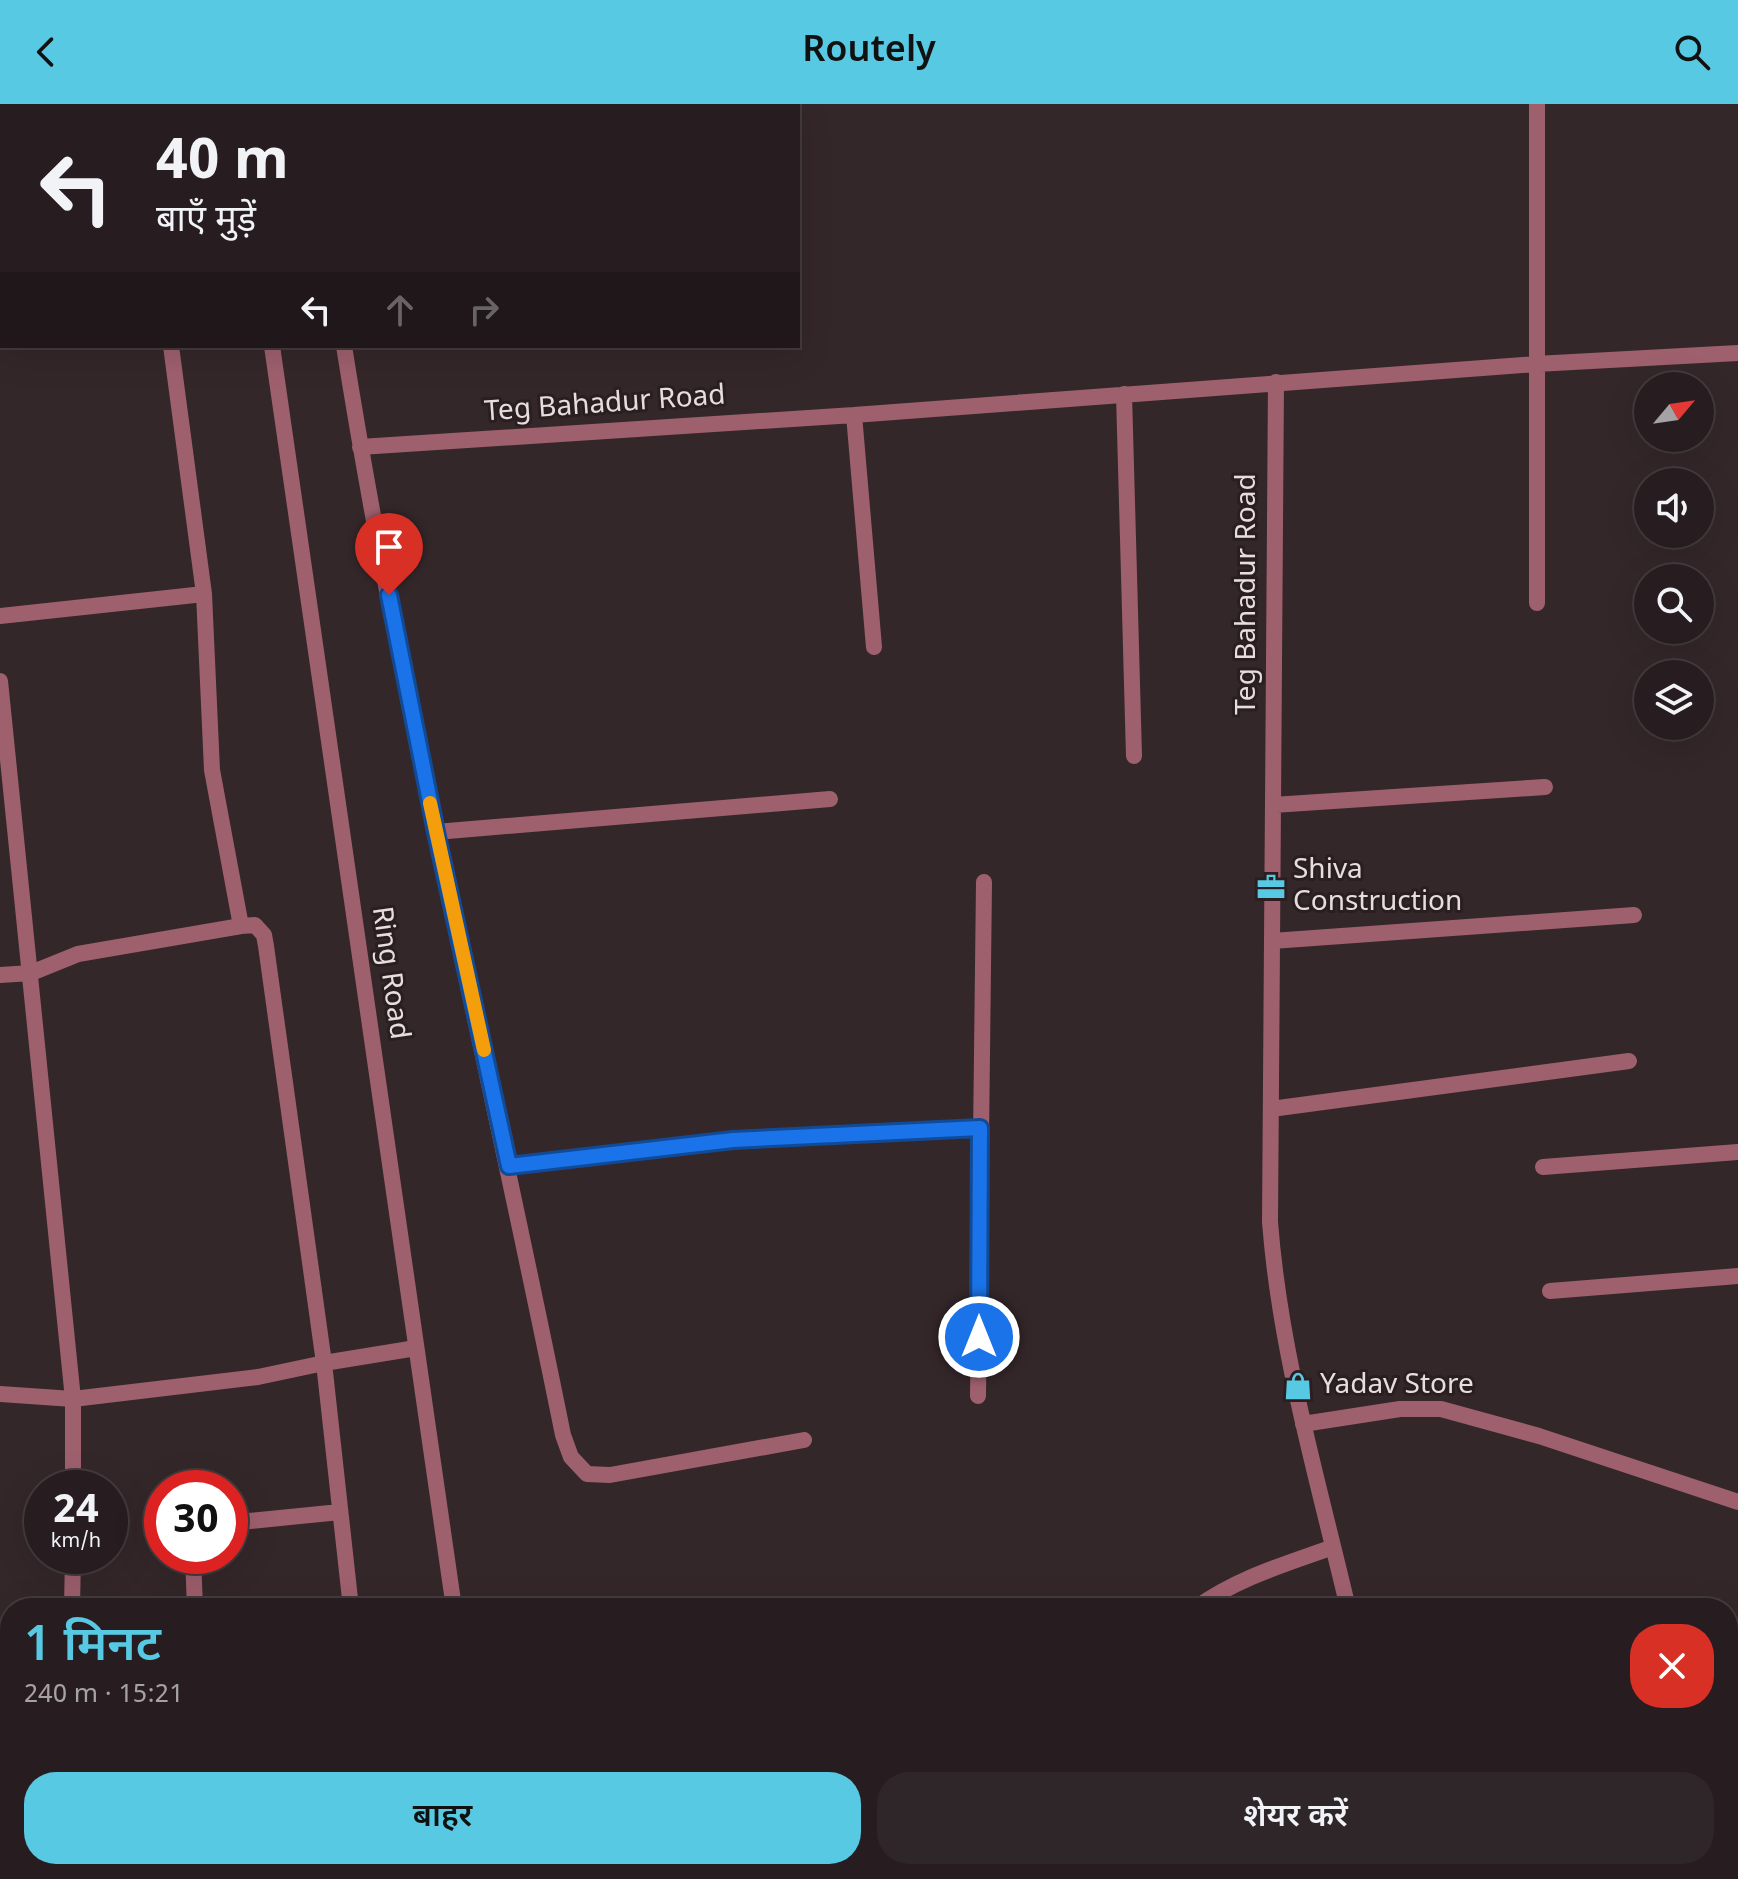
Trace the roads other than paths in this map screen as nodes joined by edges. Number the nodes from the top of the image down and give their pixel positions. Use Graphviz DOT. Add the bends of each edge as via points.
graph roads {
  1 [pos="1537,104"];
  2 [pos="171,348"];
  3 [pos="272,348"];
  4 [pos="344,348"];
  5 [pos="1738,353"];
  6 [pos="1536,364"];
  7 [pos="1276,382"];
  8 [pos="1124,394"];
  9 [pos="854,415"];
  10 [pos="360,447"];
  11 [pos="204,594"];
  12 [pos="1537,603"];
  13 [pos="0,616"];
  14 [pos="874,647"];
  15 [pos="0,681"];
  16 [pos="1134,756"];
  17 [pos="1545,787"];
  18 [pos="830,799"];
  19 [pos="1273,805"];
  20 [pos="436,832"];
  21 [pos="984,882"];
  22 [pos="1634,915"];
  23 [pos="241,926"];
  24 [pos="1272,941"];
  25 [pos="31,973"];
  26 [pos="0,975"];
  27 [pos="1629,1061"];
  28 [pos="1271,1109"];
  29 [pos="980,1128"];
  30 [pos="1738,1152"];
  31 [pos="509,1166"];
  32 [pos="1543,1167"];
  33 [pos="1738,1276"];
  34 [pos="1550,1291"];
  35 [pos="416,1348"];
  36 [pos="324,1363"];
  37 [pos="0,1394"];
  38 [pos="978,1396"];
  39 [pos="73,1399"];
  40 [pos="1303,1424"];
  41 [pos="804,1440"];
  42 [pos="73,1470"];
  43 [pos="1738,1502"];
  44 [pos="340,1512"];
  45 [pos="248,1521"];
  46 [pos="1333,1547"];
  47 [pos="73,1574"];
  48 [pos="194,1574"];
  49 [pos="72,1598"];
  50 [pos="195,1598"];
  51 [pos="350,1598"];
  52 [pos="453,1598"];
  53 [pos="1212,1598"];
  54 [pos="1346,1598"];
  1 -- 6 [label="street"];
  2 -- 11 [label="street"];
  3 -- 35 [label="street, Ring Road"];
  4 -- 10 [label="street"];
  5 -- 6 [label="street, Teg Bahadur Road"];
  6 -- 7 [label="street, Teg Bahadur Road"];
  6 -- 12 [label="street"];
  7 -- 8 [label="street, Teg Bahadur Road"];
  7 -- 19 [label="street, Teg Bahadur Road"];
  8 -- 9 [label="street, Teg Bahadur Road"];
  8 -- 16 [label="street"];
  9 -- 10 [label="street, Teg Bahadur Road"];
  9 -- 14 [label="street"];
  10 -- 20 [label="street"];
  11 -- 13 [label="street"];
  11 -- 23 [label="street" via="212,770"];
  15 -- 25 [label="street"];
  17 -- 19 [label="street"];
  18 -- 20 [label="street"];
  19 -- 24 [label="street, Teg Bahadur Road"];
  20 -- 31 [label="street"];
  21 -- 29 [label="street"];
  22 -- 24 [label="street"];
  23 -- 25 [label="street" via="78,954"];
  23 -- 36 [label="street" via="255,925 264,935"];
  24 -- 28 [label="street, Teg Bahadur Road"];
  25 -- 26 [label="street"];
  25 -- 39 [label="street"];
  27 -- 28 [label="street"];
  28 -- 40 [label="street, Teg Bahadur Road" via="1275,1278"];
  29 -- 31 [label="street" via="733,1140"];
  29 -- 38 [label="street"];
  30 -- 32 [label="street"];
  31 -- 41 [label="street" via="563,1435 571,1457 587,1474 610,1475"];
  33 -- 34 [label="street"];
  35 -- 36 [label="street"];
  35 -- 52 [label="street, Ring Road"];
  36 -- 39 [label="street" via="258,1377"];
  36 -- 44 [label="street"];
  37 -- 39 [label="street"];
  39 -- 42 [label="street"];
  40 -- 43 [label="street" via="1400,1409 1441,1409"];
  40 -- 46 [label="street, Teg Bahadur Road"];
  44 -- 45 [label="street"];
  44 -- 51 [label="street"];
  46 -- 53 [label="street" via="1259,1573"];
  46 -- 54 [label="street, Teg Bahadur Road"];
  47 -- 49 [label="street"];
  48 -- 50 [label="street"];
}
